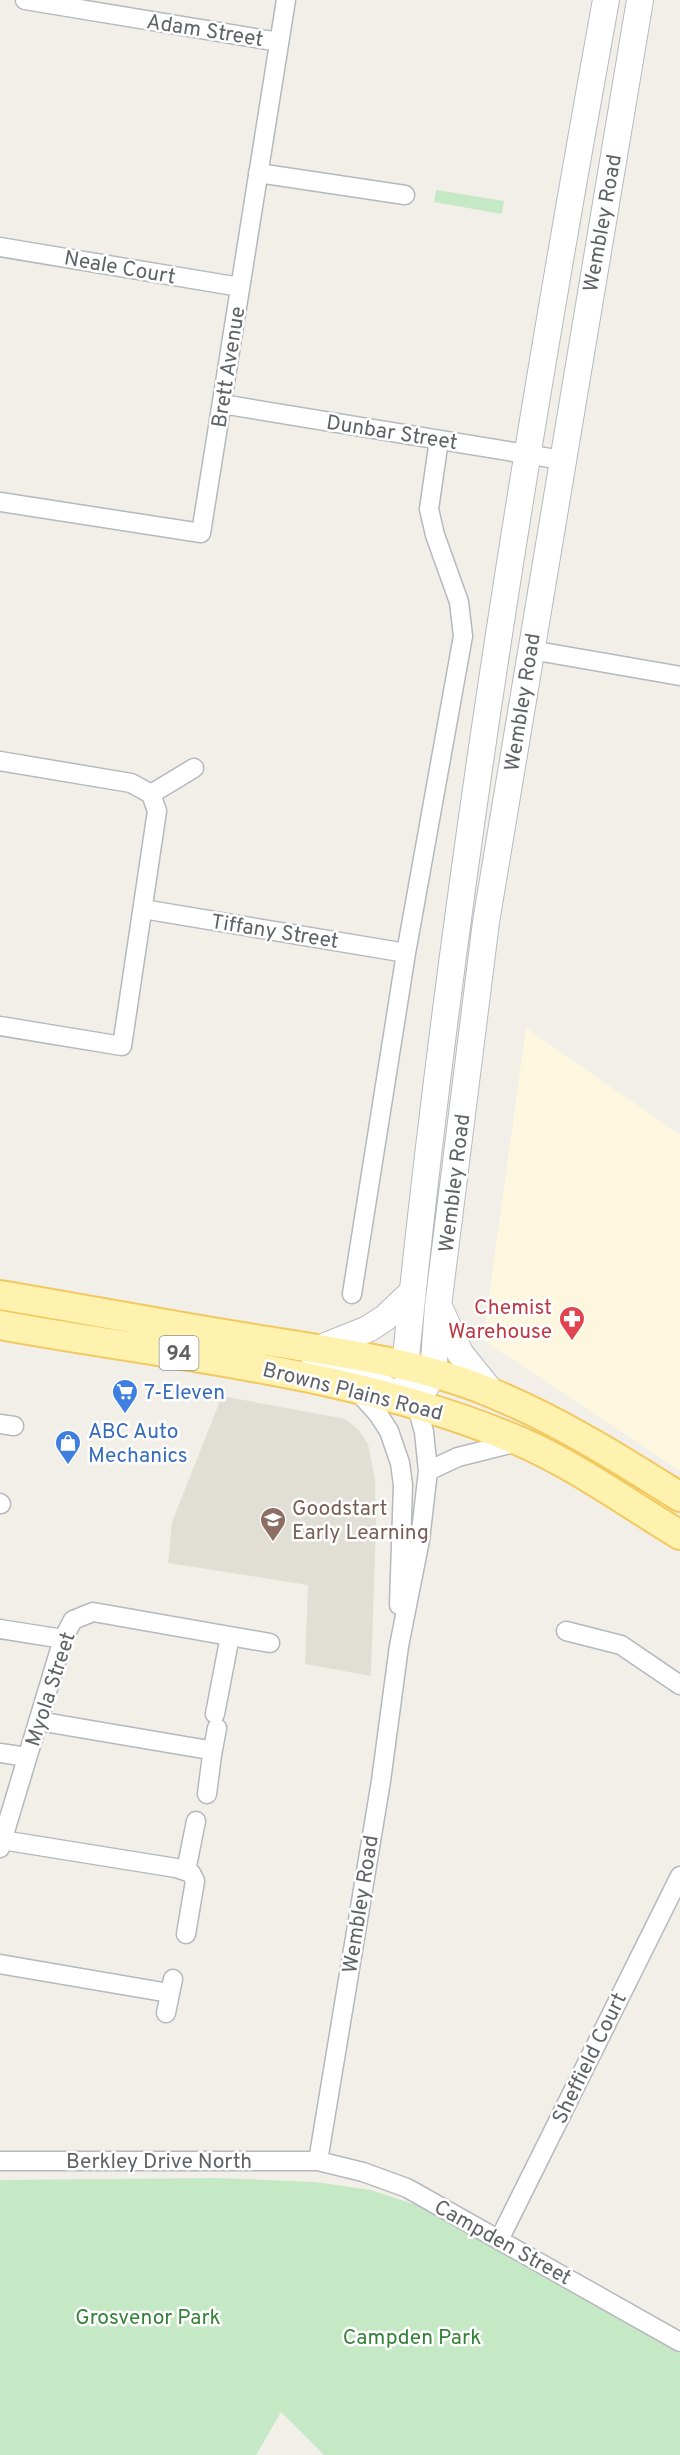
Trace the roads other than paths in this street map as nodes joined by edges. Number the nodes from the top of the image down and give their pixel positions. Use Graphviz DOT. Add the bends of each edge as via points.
graph roads {
  1 [pos="25,0"];
  2 [pos="286,0"];
  3 [pos="606,0"];
  4 [pos="640,0"];
  5 [pos="279,42"];
  6 [pos="258,173"];
  7 [pos="405,195"];
  8 [pos="0,247"];
  9 [pos="240,287"];
  10 [pos="222,404"];
  11 [pos="439,440"];
  12 [pos="527,454"];
  13 [pos="562,460"];
  14 [pos="0,502"];
  15 [pos="531,650"];
  16 [pos="680,676"];
  17 [pos="0,761"];
  18 [pos="194,768"];
  19 [pos="151,794"];
  20 [pos="143,909"];
  21 [pos="406,952"];
  22 [pos="0,1026"];
  23 [pos="412,1292"];
  24 [pos="352,1294"];
  25 [pos="0,1295"];
  26 [pos="438,1306"];
  27 [pos="0,1325"];
  28 [pos="251,1339"];
  29 [pos="318,1349"];
  30 [pos="405,1366"];
  31 [pos="433,1374"];
  32 [pos="356,1389"];
  33 [pos="492,1393"];
  34 [pos="416,1403"];
  35 [pos="519,1441"];
  36 [pos="428,1471"];
  37 [pos="680,1497"];
  38 [pos="680,1535"];
  39 [pos="0,1629"];
  40 [pos="566,1631"];
  41 [pos="230,1636"];
  42 [pos="63,1639"];
  43 [pos="270,1643"];
  44 [pos="399,1646"];
  45 [pos="680,1685"];
  46 [pos="38,1721"];
  47 [pos="0,1753"];
  48 [pos="212,1755"];
  49 [pos="27,1757"];
  50 [pos="207,1794"];
  51 [pos="196,1821"];
  52 [pos="1,1844"];
  53 [pos="186,1871"];
  54 [pos="680,1876"];
  55 [pos="186,1934"];
  56 [pos="0,1964"];
  57 [pos="166,2013"];
  58 [pos="0,2161"];
  59 [pos="318,2161"];
  60 [pos="499,2240"];
  61 [pos="680,2342"];
  1 -- 5 [label="street, Adam Street"];
  2 -- 5 [label="street, Brett Avenue"];
  3 -- 12 [label="main road, Wembley Road"];
  4 -- 13 [label="main road, Wembley Road"];
  5 -- 6 [label="street, Brett Avenue"];
  6 -- 7 [label="street"];
  6 -- 9 [label="street, Brett Avenue"];
  8 -- 9 [label="street, Neale Court"];
  9 -- 10 [label="street, Brett Avenue"];
  10 -- 11 [label="street, Dunbar Street"];
  10 -- 14 [label="street, Brett Avenue" via="201,533"];
  11 -- 12 [label="street, Dunbar Street"];
  11 -- 21 [label="street" via="429,509 459,602 463,636"];
  12 -- 13 [label="street, Dunbar Street"];
  12 -- 23 [label="main road, Wembley Road" via="457,915"];
  13 -- 15 [label="main road, Wembley Road"];
  15 -- 16 [label="street"];
  15 -- 26 [label="main road, Wembley Road" via="486,922"];
  17 -- 19 [label="street" via="131,783"];
  18 -- 19 [label="street"];
  19 -- 20 [label="street" via="157,811"];
  20 -- 21 [label="street, Tiffany Street"];
  20 -- 22 [label="street" via="122,1046"];
  21 -- 24 [label="street"];
  23 -- 29 [label="main road" via="368,1329"];
  23 -- 30 [label="main road, Wembley Road"];
  25 -- 28 [label="main road, Browns Plains Road / 94"];
  26 -- 31 [label="main road, Wembley Road"];
  26 -- 33 [label="main road" via="460,1353"];
  27 -- 32 [label="main road, Browns Plains Road / 94" via="249,1364"];
  28 -- 29 [label="main road, Browns Plains Road / 94"];
  28 -- 34 [label="main road" via="278,1352 351,1370"];
  29 -- 30 [label="main road, Browns Plains Road / 94"];
  30 -- 31 [label="main road, Browns Plains Road / 94"];
  30 -- 34 [label="main road, Wembley Road"];
  31 -- 33 [label="main road, Browns Plains Road / 94"];
  31 -- 34 [label="main road, Wembley Road"];
  32 -- 34 [label="main road, Browns Plains Road / 94"];
  32 -- 44 [label="street, Wembley Road" via="389,1431 400,1463 403,1492"];
  33 -- 37 [label="main road, Browns Plains Road / 94" via="571,1431"];
  34 -- 35 [label="main road, Browns Plains Road / 94"];
  34 -- 36 [label="street, Wembley Road"];
  35 -- 36 [label="street" via="466,1455"];
  35 -- 38 [label="main road, Browns Plains Road / 94"];
  36 -- 44 [label="street, Wembley Road" via="420,1540"];
  39 -- 42 [label="street"];
  40 -- 45 [label="street" via="621,1645"];
  41 -- 42 [label="street, Myola Street" via="93,1612 73,1620"];
  41 -- 43 [label="street, Myola Street"];
  41 -- 48 [label="street"];
  42 -- 46 [label="street, Myola Street"];
  44 -- 59 [label="street, Wembley Road"];
  46 -- 48 [label="street" via="195,1746 209,1750"];
  46 -- 49 [label="street, Myola Street"];
  47 -- 49 [label="street"];
  48 -- 50 [label="street"];
  49 -- 52 [label="street, Myola Street"];
  51 -- 53 [label="street"];
  52 -- 53 [label="street"];
  53 -- 55 [label="street" via="195,1881"];
  54 -- 60 [label="street, Sheffield Court"];
  56 -- 57 [label="street" via="171,1986"];
  58 -- 59 [label="street, Berkley Drive North"];
  59 -- 60 [label="street, Campden Street" via="407,2188"];
  60 -- 61 [label="street, Campden Street"];
}
